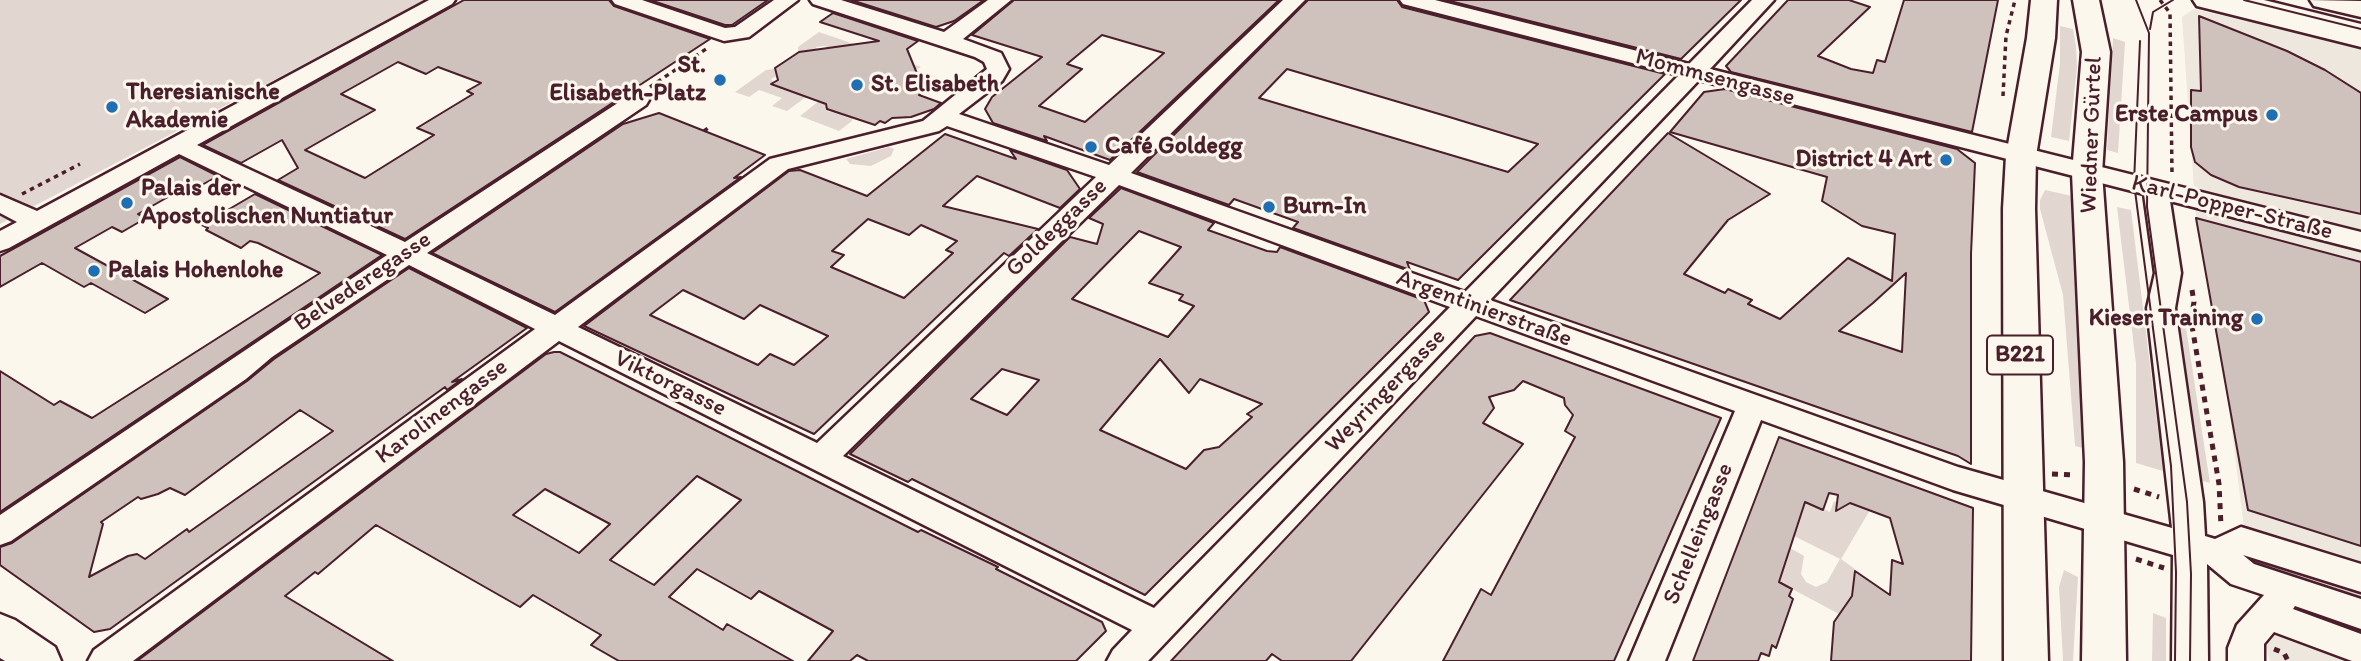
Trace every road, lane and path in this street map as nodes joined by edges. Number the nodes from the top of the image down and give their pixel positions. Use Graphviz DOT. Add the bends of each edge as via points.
graph roads {
  1 [pos="445,0"];
  2 [pos="622,0"];
  3 [pos="788,0"];
  4 [pos="820,0"];
  5 [pos="1001,0"];
  6 [pos="1295,0"];
  7 [pos="1410,0"];
  8 [pos="1763,0"];
  9 [pos="2043,0"];
  10 [pos="2086,0"];
  11 [pos="2160,0"];
  12 [pos="2206,0"];
  13 [pos="2238,0"];
  14 [pos="2323,0"];
  15 [pos="2361,9"];
  16 [pos="2171,13"];
  17 [pos="2361,30"];
  18 [pos="721,34"];
  19 [pos="2361,39"];
  20 [pos="946,41"];
  21 [pos="1693,72"];
  22 [pos="638,100"];
  23 [pos="945,117"];
  24 [pos="179,145"];
  25 [pos="2021,156"];
  26 [pos="80,164"];
  27 [pos="2087,173"];
  28 [pos="1110,176"];
  29 [pos="2156,189"];
  30 [pos="1,203"];
  31 [pos="37,222"];
  32 [pos="2361,241"];
  33 [pos="0,242"];
  34 [pos="405,253"];
  35 [pos="1469,304"];
  36 [pos="557,328"];
  37 [pos="1751,407"];
  38 [pos="821,458"];
  39 [pos="2104,480"];
  40 [pos="2022,487"];
  41 [pos="2162,498"];
  42 [pos="2103,523"];
  43 [pos="0,532"];
  44 [pos="2204,549"];
  45 [pos="2361,578"];
  46 [pos="2296,592"];
  47 [pos="2361,614"];
  48 [pos="2268,615"];
  49 [pos="1158,627"];
  50 [pos="0,633"];
  51 [pos="2361,649"];
  52 [pos="39,661"];
  53 [pos="106,661"];
  54 [pos="1125,661"];
  55 [pos="1647,661"];
  56 [pos="2026,661"];
  57 [pos="2104,661"];
  58 [pos="2190,661"];
  59 [pos="2246,661"];
  1 -- 24 [label="street"];
  2 -- 18 [label="street"];
  3 -- 18 [label="street" via="741,32"];
  4 -- 20 [label="street"];
  5 -- 20 [label="street"];
  6 -- 28 [label="street, Goldeggasse"];
  7 -- 21 [label="street, Mommsengasse"];
  8 -- 21 [label="street, Weyringergasse"];
  9 -- 25 [label="main road, B221"];
  10 -- 27 [label="main road, Wiedner Gürtel" via="2096,52"];
  11 -- 16 [label="path"];
  12 -- 19 [label="main road"];
  13 -- 17 [label="street"];
  14 -- 15 [label="main road"];
  18 -- 22 [label="path" via="640,93"];
  20 -- 23 [label="street" via="988,54 998,69"];
  21 -- 25 [label="street, Mommsengasse"];
  21 -- 35 [label="street, Weyringergasse"];
  22 -- 34 [label="street, Belvederegasse"];
  23 -- 28 [label="street, Argentinierstraße"];
  23 -- 36 [label="street, Karolinengasse" via="926,127 779,164"];
  24 -- 31 [label="street"];
  24 -- 34 [label="street, Viktorgasse"];
  25 -- 27 [label="street, Karl-Popper-Straße"];
  25 -- 40 [label="main road, B221"];
  26 -- 30 [label="path"];
  27 -- 29 [label="street, Karl-Popper-Straße"];
  27 -- 39 [label="main road, Wiedner Gürtel"];
  28 -- 35 [label="street, Argentinierstraße"];
  28 -- 38 [label="street, Goldeggasse"];
  29 -- 32 [label="street, Karl-Popper-Straße"];
  29 -- 44 [label="street" via="2168,273 2161,308 2182,461"];
  30 -- 31 [label="street"];
  31 -- 33 [label="street"];
  34 -- 36 [label="street, Viktorgasse"];
  34 -- 43 [label="street, Belvederegasse"];
  35 -- 37 [label="street, Argentinierstraße"];
  35 -- 49 [label="street, Weyringergasse"];
  36 -- 38 [label="street, Viktorgasse"];
  36 -- 53 [label="street, Karolinengasse"];
  37 -- 40 [label="street, Argentinierstraße"];
  37 -- 55 [label="street, Schelleingasse"];
  38 -- 49 [label="street, Viktorgasse"];
  39 -- 40 [label="path" via="2084,475"];
  39 -- 41 [label="path"];
  39 -- 42 [label="main road, Wiedner Gürtel"];
  40 -- 42 [label="street"];
  40 -- 56 [label="main road, B221"];
  42 -- 44 [label="street"];
  42 -- 57 [label="main road, Wiedner Gürtel"];
  44 -- 45 [label="street" via="2241,540"];
  44 -- 46 [label="street" via="2243,574"];
  44 -- 58 [label="street"];
  46 -- 47 [label="street"];
  46 -- 48 [label="street"];
  48 -- 51 [label="street"];
  48 -- 59 [label="street" via="2249,636"];
  49 -- 54 [label="street, Weyringergasse"];
  50 -- 52 [label="main road"];
}
